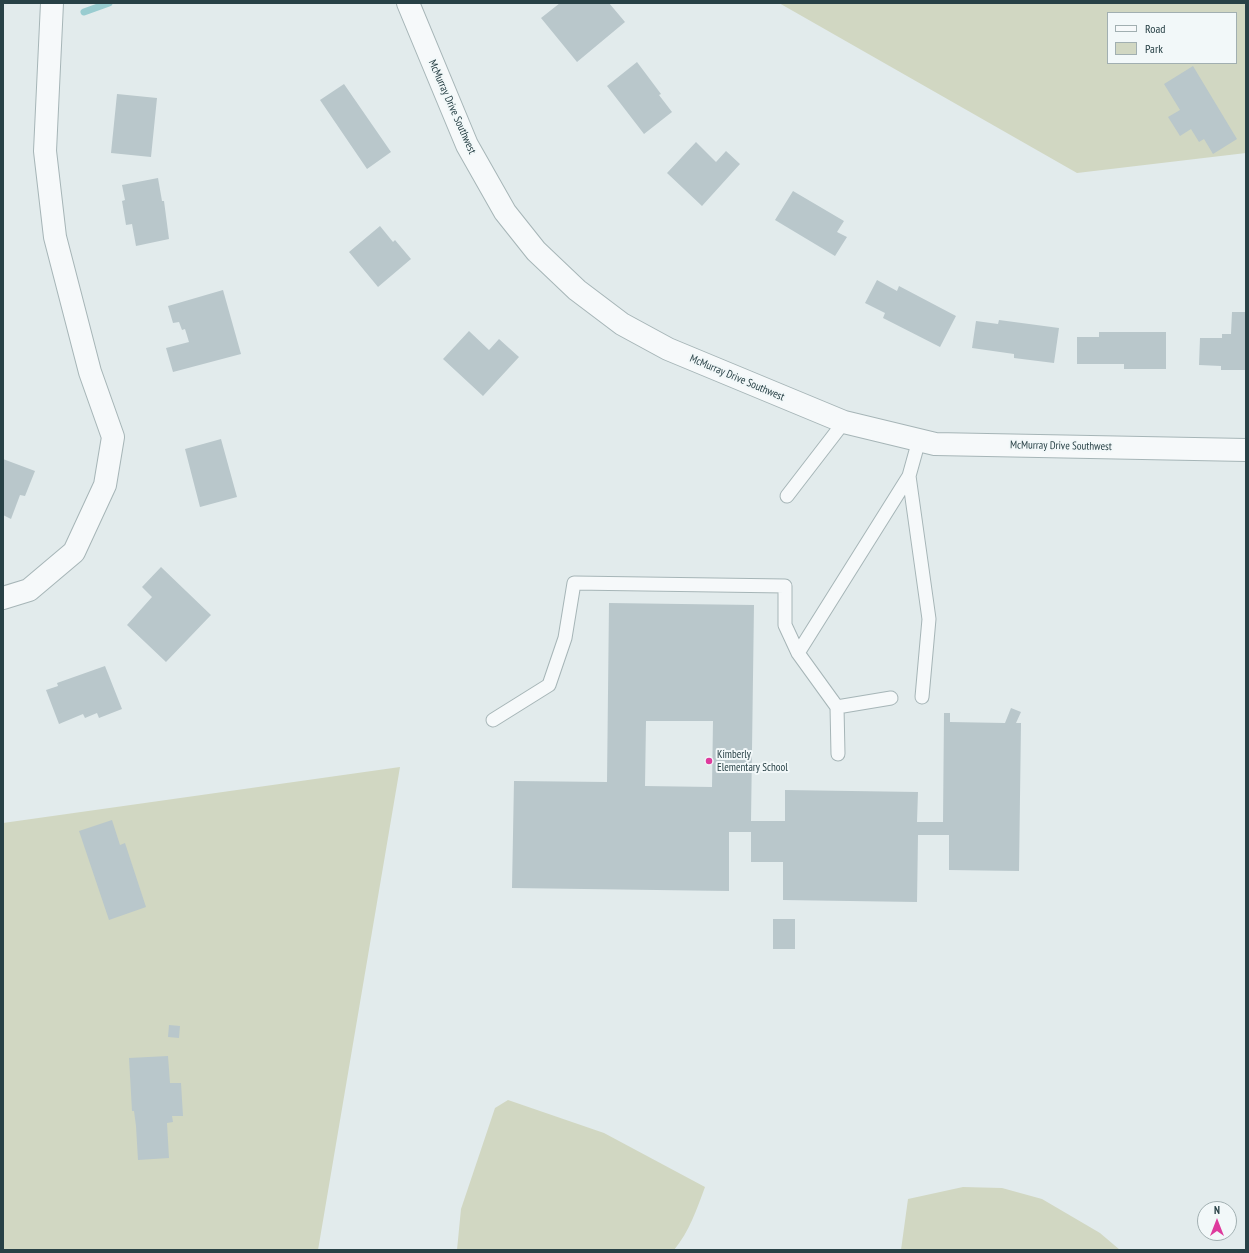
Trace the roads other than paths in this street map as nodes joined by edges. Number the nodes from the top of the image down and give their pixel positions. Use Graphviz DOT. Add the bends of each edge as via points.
graph roads {
  1 [pos="52,3"];
  2 [pos="408,3"];
  3 [pos="844,422"];
  4 [pos="919,440"];
  5 [pos="1246,450"];
  6 [pos="909,476"];
  7 [pos="787,496"];
  8 [pos="3,598"];
  9 [pos="798,653"];
  10 [pos="922,697"];
  11 [pos="891,698"];
  12 [pos="836,707"];
  13 [pos="493,720"];
  14 [pos="838,754"];
  1 -- 8 [label="street" via="45,150 55,237 90,372 112,437 105,484 74,552 28,590"];
  2 -- 3 [label="street, McMurray Drive Southwest" via="467,144 505,212 536,251 577,290 622,324 668,349"];
  3 -- 4 [label="street, McMurray Drive Southwest"];
  3 -- 7 [label="lane"];
  4 -- 5 [label="street, McMurray Drive Southwest" via="935,444"];
  4 -- 6 [label="lane"];
  6 -- 9 [label="lane"];
  6 -- 10 [label="lane" via="929,620"];
  9 -- 12 [label="lane"];
  9 -- 13 [label="lane" via="785,625 785,586 574,583 565,638 549,685"];
  11 -- 12 [label="lane"];
  12 -- 14 [label="lane"];
}
